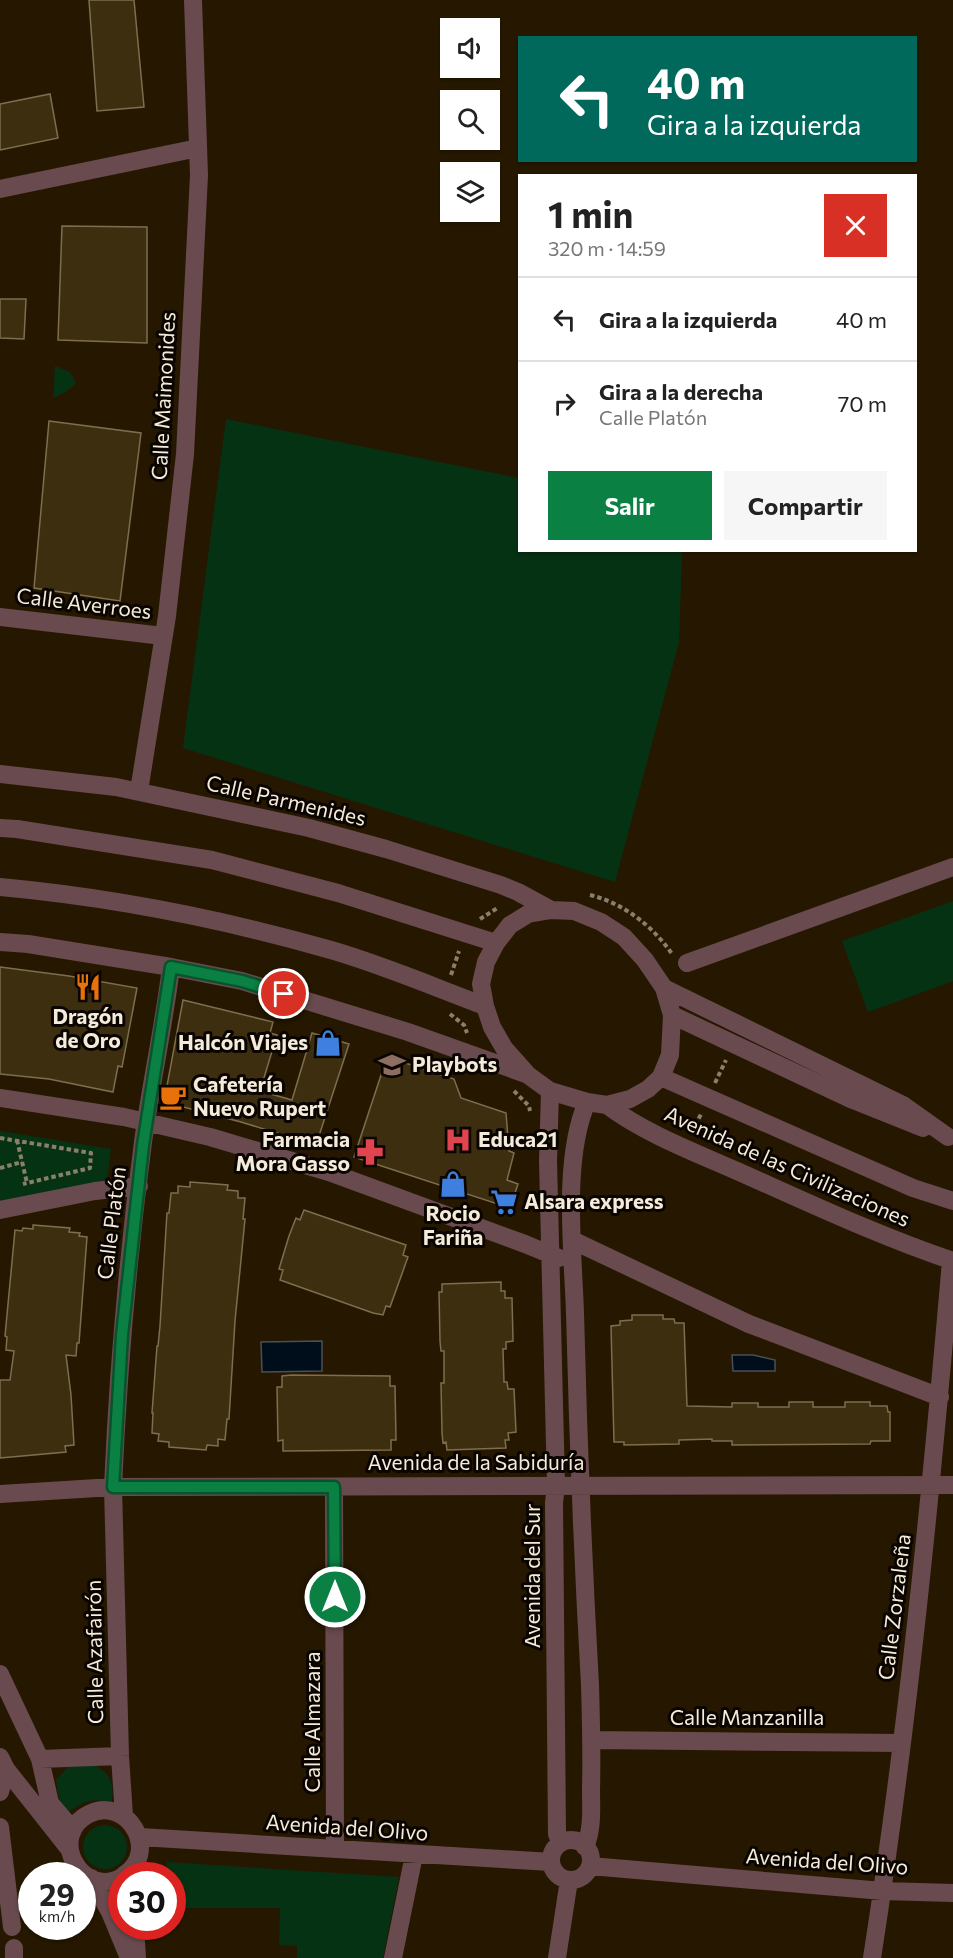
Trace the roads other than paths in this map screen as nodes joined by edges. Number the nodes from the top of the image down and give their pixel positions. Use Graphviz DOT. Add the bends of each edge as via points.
graph roads {
  1 [pos="193,0"];
  2 [pos="198,148"];
  3 [pos="0,189"];
  4 [pos="0,617"];
  5 [pos="164,636"];
  6 [pos="0,774"];
  7 [pos="139,791"];
  8 [pos="0,828"];
  9 [pos="953,867"];
  10 [pos="0,887"];
  11 [pos="551,910"];
  12 [pos="0,942"];
  13 [pos="496,943"];
  14 [pos="687,963"];
  15 [pos="171,967"];
  16 [pos="664,988"];
  17 [pos="485,1006"];
  18 [pos="672,1015"];
  19 [pos="528,1075"];
  20 [pos="661,1077"];
  21 [pos="550,1091"];
  22 [pos="0,1098"];
  23 [pos="587,1102"];
  24 [pos="607,1105"];
  25 [pos="146,1122"];
  26 [pos="950,1138"];
  27 [pos="139,1186"];
  28 [pos="953,1201"];
  29 [pos="0,1210"];
  30 [pos="572,1240"];
  31 [pos="551,1255"];
  32 [pos="952,1261"];
  33 [pos="573,1264"];
  34 [pos="940,1397"];
  35 [pos="931,1484"];
  36 [pos="556,1485"];
  37 [pos="580,1485"];
  38 [pos="953,1485"];
  39 [pos="113,1487"];
  40 [pos="334,1487"];
  41 [pos="0,1494"];
  42 [pos="0,1674"];
  43 [pos="592,1740"];
  44 [pos="902,1743"];
  45 [pos="120,1756"];
  46 [pos="40,1759"];
  47 [pos="2,1764"];
  48 [pos="0,1792"];
  49 [pos="124,1816"];
  50 [pos="0,1827"];
  51 [pos="73,1830"];
  52 [pos="140,1837"];
  53 [pos="561,1844"];
  54 [pos="585,1846"];
  55 [pos="335,1849"];
  56 [pos="70,1850"];
  57 [pos="414,1855"];
  58 [pos="73,1862"];
  59 [pos="137,1862"];
  60 [pos="551,1862"];
  61 [pos="590,1866"];
  62 [pos="569,1880"];
  63 [pos="96,1887"];
  64 [pos="883,1891"];
  65 [pos="953,1893"];
  66 [pos="12,1927"];
  67 [pos="136,1940"];
  68 [pos="129,1958"];
  69 [pos="137,1958"];
  70 [pos="393,1958"];
  71 [pos="557,1958"];
  72 [pos="872,1958"];
  1 -- 2 [label="street, Calle Maimonides"];
  2 -- 3 [label="street"];
  2 -- 5 [label="street, Calle Maimonides" via="185,454"];
  4 -- 5 [label="street, Calle Averroes"];
  5 -- 7 [label="street, Calle Maimonides"];
  6 -- 7 [label="street, Calle Parmenides"];
  7 -- 11 [label="street, Calle Parmenides" via="386,849 501,885"];
  8 -- 13 [label="street" via="212,860 338,893"];
  9 -- 14 [label="street"];
  10 -- 17 [label="street" via="198,917 332,950"];
  11 -- 13 [label="street" via="528,914 510,926"];
  11 -- 16 [label="street" via="574,911 624,937"];
  12 -- 15 [label="street"];
  13 -- 17 [label="street" via="481,984"];
  15 -- 19 [label="street" via="242,981 408,1032"];
  15 -- 25 [label="street, Calle Platón"];
  16 -- 18 [label="street"];
  16 -- 26 [label="street" via="903,1105"];
  17 -- 19 [label="street" via="504,1048"];
  18 -- 20 [label="street" via="670,1055"];
  18 -- 26 [label="street" via="853,1100"];
  19 -- 21 [label="street"];
  20 -- 24 [label="street" via="630,1099"];
  20 -- 28 [label="street" via="913,1188"];
  21 -- 23 [label="street"];
  21 -- 31 [label="street, Avenida del Sur"];
  22 -- 25 [label="street"];
  23 -- 24 [label="street"];
  23 -- 30 [label="street" via="572,1162"];
  24 -- 32 [label="street, Avenida de las Civilizaciones" via="627,1121 696,1153 882,1236"];
  25 -- 27 [label="street, Calle Platón"];
  25 -- 31 [label="street" via="329,1172"];
  27 -- 29 [label="street"];
  27 -- 39 [label="street, Calle Platón" via="122,1335"];
  30 -- 33 [label="street"];
  30 -- 34 [label="street" via="749,1324"];
  31 -- 33 [label="street"];
  31 -- 36 [label="street, Avenida del Sur"];
  32 -- 34 [label="street, Calle Zorzaleña"];
  33 -- 37 [label="street"];
  34 -- 35 [label="street, Calle Zorzaleña"];
  35 -- 37 [label="street, Avenida de la Sabiduría"];
  35 -- 38 [label="street, Avenida de la Sabiduría"];
  35 -- 44 [label="street, Calle Zorzaleña"];
  36 -- 37 [label="street, Avenida de la Sabiduría"];
  36 -- 40 [label="street, Avenida de la Sabiduría"];
  36 -- 53 [label="street, Avenida del Sur" via="557,1834"];
  37 -- 43 [label="street"];
  39 -- 40 [label="street, Avenida de la Sabiduría"];
  39 -- 41 [label="street, Avenida de la Sabiduría"];
  39 -- 45 [label="street, Calle Azafairón"];
  40 -- 55 [label="street, Calle Almazara"];
  42 -- 46 [label="street"];
  43 -- 44 [label="street, Calle Manzanilla"];
  43 -- 54 [label="street" via="591,1821"];
  44 -- 64 [label="street, Calle Zorzaleña"];
  45 -- 46 [label="street"];
  45 -- 49 [label="street, Calle Azafairón"];
  46 -- 51 [label="street" via="50,1803"];
  47 -- 48 [label="street"];
  47 -- 56 [label="street"];
  49 -- 51 [label="street" via="101,1810 80,1820"];
  49 -- 52 [label="street"];
  50 -- 66 [label="street"];
  51 -- 56 [label="street"];
  52 -- 55 [label="street, Avenida del Olivo"];
  52 -- 59 [label="street"];
  53 -- 54 [label="street" via="569,1841"];
  53 -- 60 [label="street" via="555,1848"];
  54 -- 61 [label="street"];
  55 -- 57 [label="street, Avenida del Olivo"];
  56 -- 58 [label="street"];
  57 -- 60 [label="street, Avenida del Olivo"];
  57 -- 70 [label="street"];
  60 -- 62 [label="street" via="554,1871"];
  61 -- 62 [label="street" via="578,1879"];
  61 -- 64 [label="street, Avenida del Olivo"];
  62 -- 71 [label="street"];
  63 -- 68 [label="street"];
  64 -- 65 [label="street, Avenida del Olivo"];
  64 -- 72 [label="street, Calle Zorzaleña"];
  67 -- 69 [label="street"];
}
